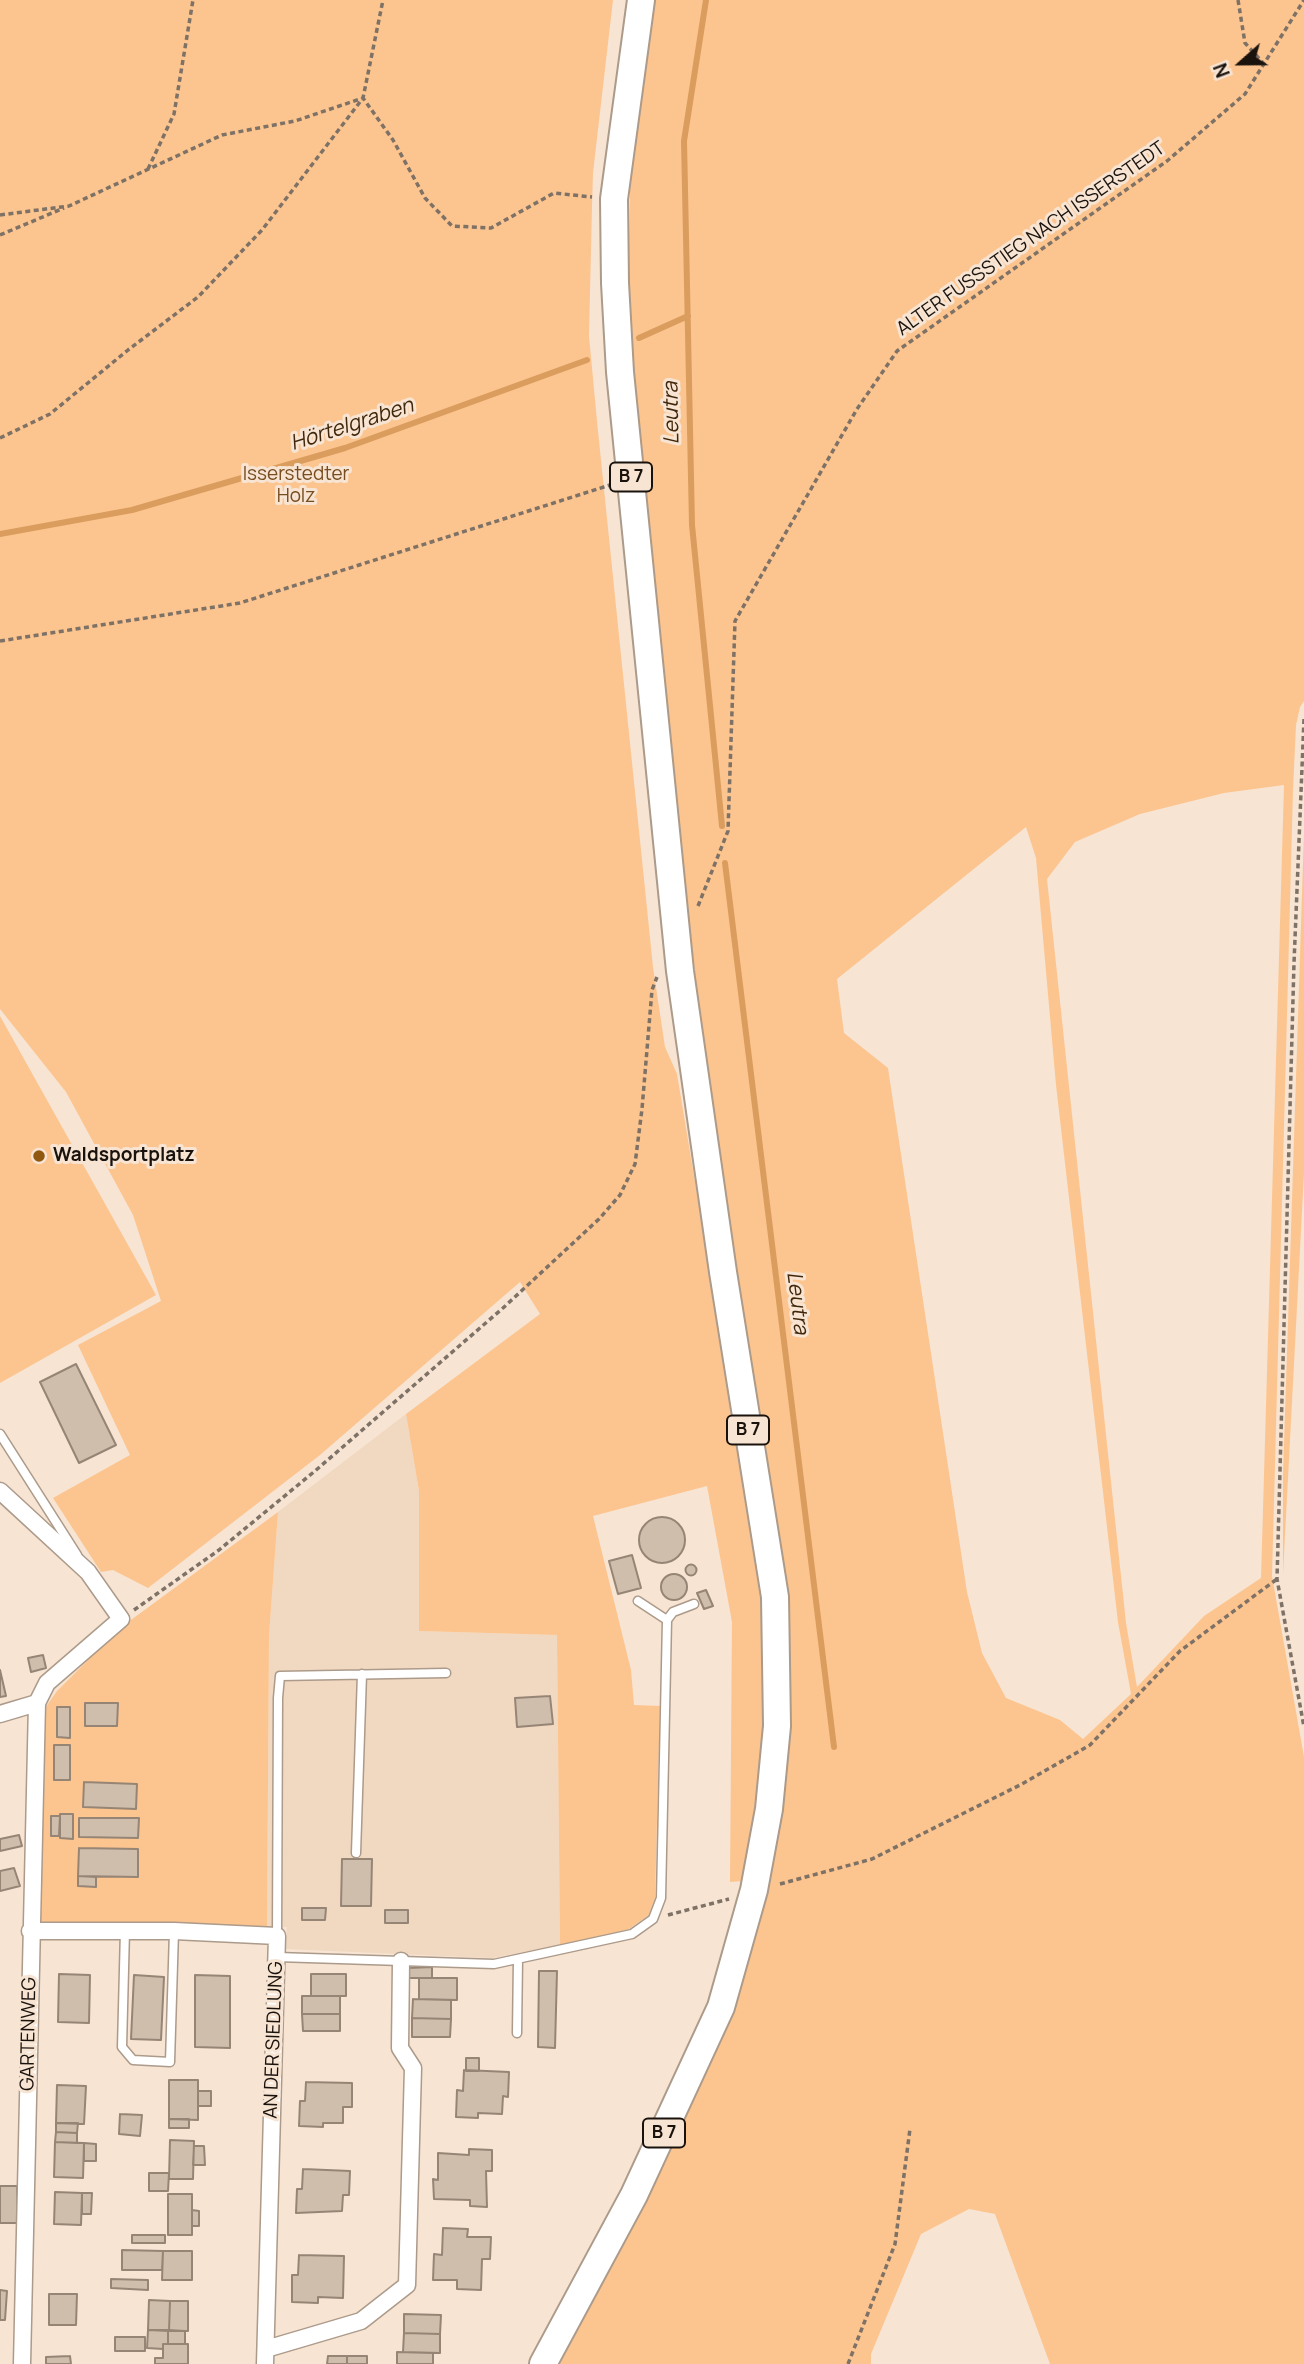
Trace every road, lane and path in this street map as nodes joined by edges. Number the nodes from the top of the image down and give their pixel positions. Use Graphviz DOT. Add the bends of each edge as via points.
graph roads {
  1 [pos="193,0"];
  2 [pos="383,0"];
  3 [pos="641,0"];
  4 [pos="1238,0"];
  5 [pos="1304,0"];
  6 [pos="1265,65"];
  7 [pos="363,98"];
  8 [pos="147,170"];
  9 [pos="614,199"];
  10 [pos="69,206"];
  11 [pos="0,215"];
  12 [pos="0,235"];
  13 [pos="0,438"];
  14 [pos="631,478"];
  15 [pos="0,641"];
  16 [pos="1304,719"];
  17 [pos="693,918"];
  18 [pos="680,971"];
  19 [pos="0,1434"];
  20 [pos="0,1491"];
  21 [pos="88,1572"];
  22 [pos="1277,1579"];
  23 [pos="638,1601"];
  24 [pos="694,1604"];
  25 [pos="121,1619"];
  26 [pos="667,1620"];
  27 [pos="446,1672"];
  28 [pos="362,1674"];
  29 [pos="37,1703"];
  30 [pos="0,1714"];
  31 [pos="1304,1727"];
  32 [pos="356,1853"];
  33 [pos="754,1890"];
  34 [pos="653,1919"];
  35 [pos="125,1930"];
  36 [pos="30,1931"];
  37 [pos="174,1931"];
  38 [pos="277,1936"];
  39 [pos="277,1957"];
  40 [pos="517,1959"];
  41 [pos="401,1961"];
  42 [pos="517,2033"];
  43 [pos="910,2129"];
  44 [pos="266,2357"];
  45 [pos="22,2364"];
  46 [pos="542,2364"];
  47 [pos="848,2364"];
  1 -- 8 [label="path" via="174,114"];
  2 -- 7 [label="path"];
  3 -- 9 [label="main road, B 7"];
  4 -- 6 [label="path" via="1245,43"];
  5 -- 6 [label="path, ALTER FUSSSTIEG NACH ISSERSTEDT"];
  6 -- 17 [label="path, ALTER FUSSSTIEG NACH ISSERSTEDT" via="1245,94 1167,161 897,351 857,409 735,621 727,831"];
  7 -- 8 [label="path" via="295,121 222,135"];
  7 -- 9 [label="path" via="425,198 452,226 491,228 554,193"];
  7 -- 13 [label="path" via="262,230 198,297 50,414"];
  8 -- 10 [label="path"];
  9 -- 14 [label="main road, B 7" via="615,295"];
  10 -- 11 [label="path"];
  10 -- 12 [label="path"];
  14 -- 15 [label="path" via="240,603"];
  14 -- 18 [label="main road, B 7"];
  16 -- 22 [label="path"];
  18 -- 25 [label="path" via="657,976 652,990 635,1164 620,1195 503,1308 315,1471 219,1550"];
  18 -- 33 [label="main road, B 7" via="775,1597 776,1726 769,1809"];
  19 -- 21 [label="lane"];
  20 -- 21 [label="street"];
  21 -- 25 [label="street"];
  22 -- 31 [label="path"];
  22 -- 33 [label="path" via="1180,1651 1090,1745 872,1859"];
  23 -- 26 [label="lane"];
  24 -- 26 [label="lane" via="673,1612"];
  25 -- 29 [label="street" via="47,1683"];
  26 -- 34 [label="lane" via="661,1898"];
  27 -- 28 [label="lane"];
  28 -- 32 [label="lane"];
  28 -- 38 [label="lane" via="280,1676"];
  29 -- 30 [label="street"];
  29 -- 36 [label="street, GARTENWEG"];
  33 -- 34 [label="path"];
  33 -- 46 [label="main road, B 7" via="721,2007 679,2102"];
  34 -- 40 [label="lane" via="632,1934"];
  35 -- 36 [label="street, AN DER SIEDLUNG"];
  35 -- 37 [label="street, AN DER SIEDLUNG"];
  35 -- 37 [label="lane" via="122,2048 133,2060 170,2062"];
  36 -- 45 [label="street, GARTENWEG"];
  37 -- 38 [label="street, AN DER SIEDLUNG"];
  38 -- 39 [label="street, AN DER SIEDLUNG"];
  39 -- 41 [label="lane"];
  39 -- 44 [label="street, AN DER SIEDLUNG"];
  40 -- 41 [label="lane" via="494,1965"];
  40 -- 42 [label="lane"];
  41 -- 44 [label="street, AN DER SIEDLUNG" via="400,2048 413,2068 407,2285 360,2321"];
  43 -- 47 [label="path" via="895,2244"];
}
